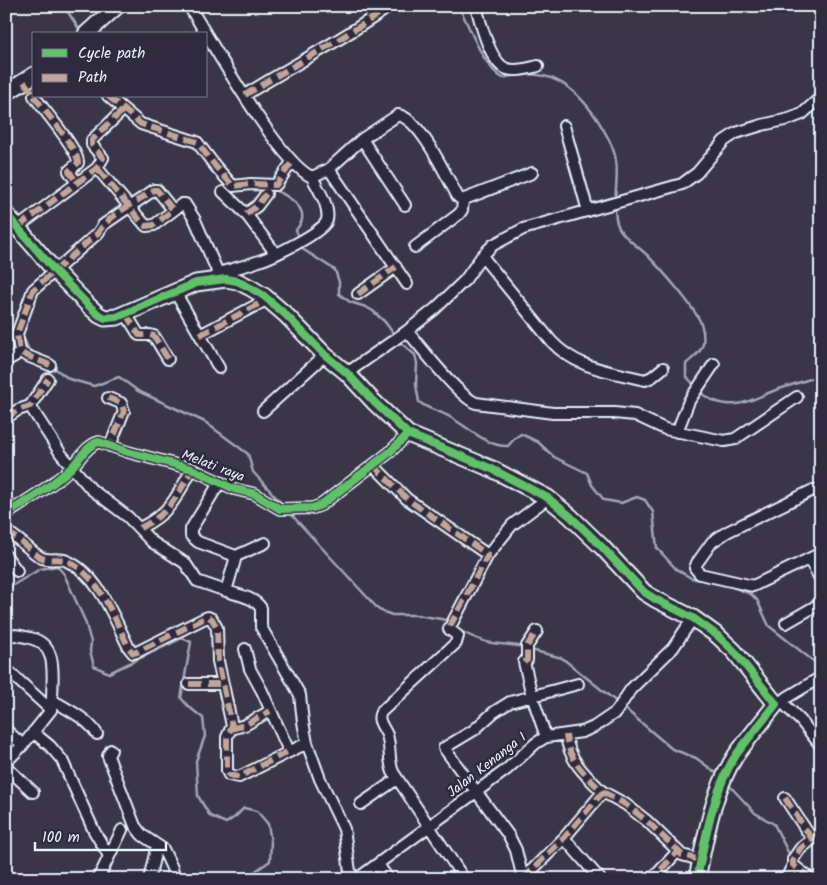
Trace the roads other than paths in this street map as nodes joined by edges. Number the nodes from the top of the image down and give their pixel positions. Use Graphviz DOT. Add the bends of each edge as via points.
graph roads {
  1 [pos="117,6"];
  2 [pos="189,6"];
  3 [pos="390,6"];
  4 [pos="476,6"];
  5 [pos="88,32"];
  6 [pos="205,32"];
  7 [pos="208,36"];
  8 [pos="538,66"];
  9 [pos="29,79"];
  10 [pos="6,93"];
  11 [pos="245,95"];
  12 [pos="35,98"];
  13 [pos="110,98"];
  14 [pos="821,98"];
  15 [pos="121,112"];
  16 [pos="564,126"];
  17 [pos="362,140"];
  18 [pos="292,162"];
  19 [pos="98,168"];
  20 [pos="329,169"];
  21 [pos="532,172"];
  22 [pos="312,177"];
  23 [pos="77,183"];
  24 [pos="223,192"];
  25 [pos="266,194"];
  26 [pos="463,200"];
  27 [pos="405,206"];
  28 [pos="130,207"];
  29 [pos="173,210"];
  30 [pos="588,211"];
  31 [pos="6,214"];
  32 [pos="246,214"];
  33 [pos="18,227"];
  34 [pos="415,247"];
  35 [pos="276,254"];
  36 [pos="482,256"];
  37 [pos="396,267"];
  38 [pos="55,271"];
  39 [pos="218,276"];
  40 [pos="407,284"];
  41 [pos="175,292"];
  42 [pos="358,294"];
  43 [pos="268,299"];
  44 [pos="126,314"];
  45 [pos="407,331"];
  46 [pos="200,335"];
  47 [pos="325,356"];
  48 [pos="168,359"];
  49 [pos="714,364"];
  50 [pos="50,365"];
  51 [pos="218,368"];
  52 [pos="662,368"];
  53 [pos="347,373"];
  54 [pos="48,379"];
  55 [pos="797,397"];
  56 [pos="108,398"];
  57 [pos="30,406"];
  58 [pos="263,411"];
  59 [pos="6,418"];
  60 [pos="677,432"];
  61 [pos="408,434"];
  62 [pos="110,446"];
  63 [pos="373,465"];
  64 [pos="72,467"];
  65 [pos="192,469"];
  66 [pos="220,482"];
  67 [pos="821,490"];
  68 [pos="548,498"];
  69 [pos="7,513"];
  70 [pos="142,527"];
  71 [pos="6,531"];
  72 [pos="265,543"];
  73 [pos="488,555"];
  74 [pos="6,556"];
  75 [pos="234,556"];
  76 [pos="817,556"];
  77 [pos="17,571"];
  78 [pos="821,580"];
  79 [pos="226,591"];
  80 [pos="821,603"];
  81 [pos="693,618"];
  82 [pos="786,623"];
  83 [pos="537,631"];
  84 [pos="6,635"];
  85 [pos="245,649"];
  86 [pos="6,669"];
  87 [pos="820,678"];
  88 [pos="189,684"];
  89 [pos="222,684"];
  90 [pos="578,684"];
  91 [pos="532,696"];
  92 [pos="778,702"];
  93 [pos="51,705"];
  94 [pos="270,711"];
  95 [pos="232,728"];
  96 [pos="6,730"];
  97 [pos="33,732"];
  98 [pos="97,734"];
  99 [pos="566,735"];
  100 [pos="546,737"];
  101 [pos="307,743"];
  102 [pos="23,745"];
  103 [pos="821,746"];
  104 [pos="111,750"];
  105 [pos="289,751"];
  106 [pos="6,762"];
  107 [pos="6,767"];
  108 [pos="397,779"];
  109 [pos="33,792"];
  110 [pos="476,792"];
  111 [pos="603,792"];
  112 [pos="785,798"];
  113 [pos="362,804"];
  114 [pos="428,827"];
  115 [pos="122,830"];
  116 [pos="821,832"];
  117 [pos="564,838"];
  118 [pos="812,839"];
  119 [pos="157,845"];
  120 [pos="678,851"];
  121 [pos="109,856"];
  122 [pos="700,860"];
  123 [pos="378,864"];
  124 [pos="790,871"];
  125 [pos="6,875"];
  126 [pos="11,879"];
  127 [pos="97,879"];
  128 [pos="149,879"];
  129 [pos="174,879"];
  130 [pos="351,879"];
  131 [pos="357,879"];
  132 [pos="388,879"];
  133 [pos="464,879"];
  134 [pos="523,879"];
  135 [pos="600,879"];
  136 [pos="646,879"];
  137 [pos="697,879"];
  138 [pos="811,879"];
  1 -- 5 [label="street"];
  2 -- 6 [label="street"];
  3 -- 11 [label="street"];
  4 -- 8 [label="street" via="482,28 499,64 519,70"];
  7 -- 11 [label="street"];
  9 -- 10 [label="street"];
  11 -- 18 [label="street"];
  12 -- 23 [label="street" via="76,155 78,162 69,172"];
  13 -- 15 [label="street"];
  14 -- 30 [label="street" via="802,114 736,133 724,141 703,168 682,184"];
  15 -- 18 [label="street" via="141,124 197,142 233,186 276,185"];
  15 -- 19 [label="street" via="92,140 92,145 103,158"];
  16 -- 30 [label="street"];
  17 -- 20 [label="street"];
  17 -- 26 [label="street" via="396,116 404,116 427,142 458,197"];
  17 -- 27 [label="street"];
  18 -- 22 [label="street"];
  19 -- 23 [label="street"];
  19 -- 28 [label="street"];
  20 -- 22 [label="street"];
  20 -- 37 [label="street"];
  21 -- 26 [label="street"];
  22 -- 35 [label="street" via="324,202 327,218 322,228"];
  23 -- 33 [label="street"];
  24 -- 32 [label="street"];
  25 -- 32 [label="street"];
  26 -- 34 [label="street" via="459,214"];
  28 -- 29 [label="street" via="143,224 150,226"];
  28 -- 29 [label="street" via="156,190"];
  28 -- 38 [label="street" via="103,225"];
  29 -- 39 [label="street" via="185,204 199,228"];
  30 -- 36 [label="street" via="523,229 493,245"];
  31 -- 33 [label="street"];
  32 -- 35 [label="street"];
  33 -- 38 [label="street"];
  35 -- 39 [label="street"];
  36 -- 45 [label="street" via="444,301"];
  36 -- 52 [label="street" via="551,341 572,359 586,366 645,380"];
  37 -- 40 [label="street"];
  37 -- 42 [label="street"];
  38 -- 44 [label="street" via="99,315 110,319"];
  38 -- 50 [label="street" via="33,290 18,331 20,351"];
  39 -- 41 [label="street"];
  39 -- 43 [label="street" via="237,281"];
  41 -- 44 [label="street"];
  41 -- 46 [label="street"];
  43 -- 46 [label="street"];
  43 -- 47 [label="street"];
  44 -- 48 [label="street" via="139,335 154,336"];
  45 -- 53 [label="street"];
  45 -- 60 [label="street" via="470,401 553,413 635,415 656,427"];
  46 -- 51 [label="street"];
  47 -- 53 [label="street"];
  47 -- 58 [label="street"];
  49 -- 60 [label="street" via="689,401"];
  53 -- 61 [label="street"];
  54 -- 57 [label="street"];
  55 -- 60 [label="street" via="731,440"];
  56 -- 62 [label="street" via="120,403 124,411"];
  57 -- 59 [label="street"];
  57 -- 64 [label="street"];
  61 -- 63 [label="street, Melati raya"];
  61 -- 68 [label="street" via="492,469"];
  62 -- 64 [label="street, Melati raya" via="99,442 94,444"];
  62 -- 65 [label="street, Melati raya"];
  63 -- 66 [label="street, Melati raya" via="313,508 285,509"];
  63 -- 73 [label="street" via="407,499"];
  64 -- 69 [label="street, Melati raya"];
  64 -- 70 [label="street" via="91,489"];
  65 -- 66 [label="street, Melati raya"];
  65 -- 70 [label="street" via="166,512"];
  66 -- 75 [label="street" via="191,532 198,542"];
  67 -- 76 [label="street" via="813,490 727,532 707,547 695,568 700,574 753,586"];
  68 -- 73 [label="street" via="512,525"];
  68 -- 81 [label="street" via="647,594"];
  70 -- 79 [label="street" via="152,542 186,564 197,582"];
  71 -- 89 [label="street" via="42,558 67,561 88,575 133,653 203,619 212,619 217,628"];
  72 -- 75 [label="street"];
  73 -- 108 [label="street" via="449,629 458,638 456,643 379,715 388,736 391,767"];
  74 -- 77 [label="street"];
  75 -- 79 [label="street"];
  76 -- 78 [label="street"];
  79 -- 101 [label="street" via="251,599 261,608 263,632 300,695"];
  80 -- 82 [label="street"];
  81 -- 92 [label="street" via="734,651"];
  81 -- 99 [label="street, Jalan Kenanga I" via="673,648 631,689 616,712 594,727"];
  83 -- 91 [label="street" via="527,648 527,660 524,662"];
  84 -- 93 [label="street" via="33,639 46,648 53,664"];
  85 -- 94 [label="street" via="250,669"];
  86 -- 93 [label="street"];
  87 -- 92 [label="street"];
  88 -- 89 [label="street"];
  89 -- 95 [label="street"];
  90 -- 91 [label="street"];
  91 -- 100 [label="street"];
  91 -- 110 [label="street" via="503,706 474,730 444,748"];
  92 -- 103 [label="street"];
  92 -- 122 [label="street" via="736,756 724,778"];
  93 -- 97 [label="street"];
  93 -- 98 [label="street" via="79,716"];
  94 -- 95 [label="street" via="245,726"];
  94 -- 105 [label="street"];
  95 -- 105 [label="street" via="227,737 227,770 230,775 239,777"];
  96 -- 102 [label="street"];
  97 -- 102 [label="street"];
  97 -- 121 [label="street" via="62,760"];
  99 -- 100 [label="street, Jalan Kenanga I"];
  99 -- 111 [label="street" via="570,752 581,771"];
  100 -- 110 [label="street, Jalan Kenanga I"];
  101 -- 105 [label="street"];
  101 -- 130 [label="street" via="344,829"];
  102 -- 106 [label="street"];
  104 -- 119 [label="street" via="108,756 133,821 142,835"];
  107 -- 109 [label="street"];
  108 -- 113 [label="street"];
  108 -- 114 [label="street"];
  110 -- 114 [label="street, Jalan Kenanga I"];
  110 -- 134 [label="street" via="509,836"];
  111 -- 117 [label="street"];
  111 -- 120 [label="street" via="647,821"];
  112 -- 118 [label="street"];
  114 -- 123 [label="street, Jalan Kenanga I"];
  114 -- 133 [label="street"];
  115 -- 121 [label="street"];
  116 -- 118 [label="street"];
  117 -- 134 [label="street"];
  117 -- 135 [label="street"];
  118 -- 124 [label="street" via="792,859"];
  119 -- 128 [label="street"];
  119 -- 129 [label="street" via="163,849"];
  120 -- 122 [label="street"];
  120 -- 136 [label="street" via="657,874"];
  121 -- 127 [label="street"];
  122 -- 137 [label="street"];
  123 -- 131 [label="street, Jalan Kenanga I"];
  123 -- 132 [label="street"];
  124 -- 138 [label="street"];
  125 -- 126 [label="street"];
}
